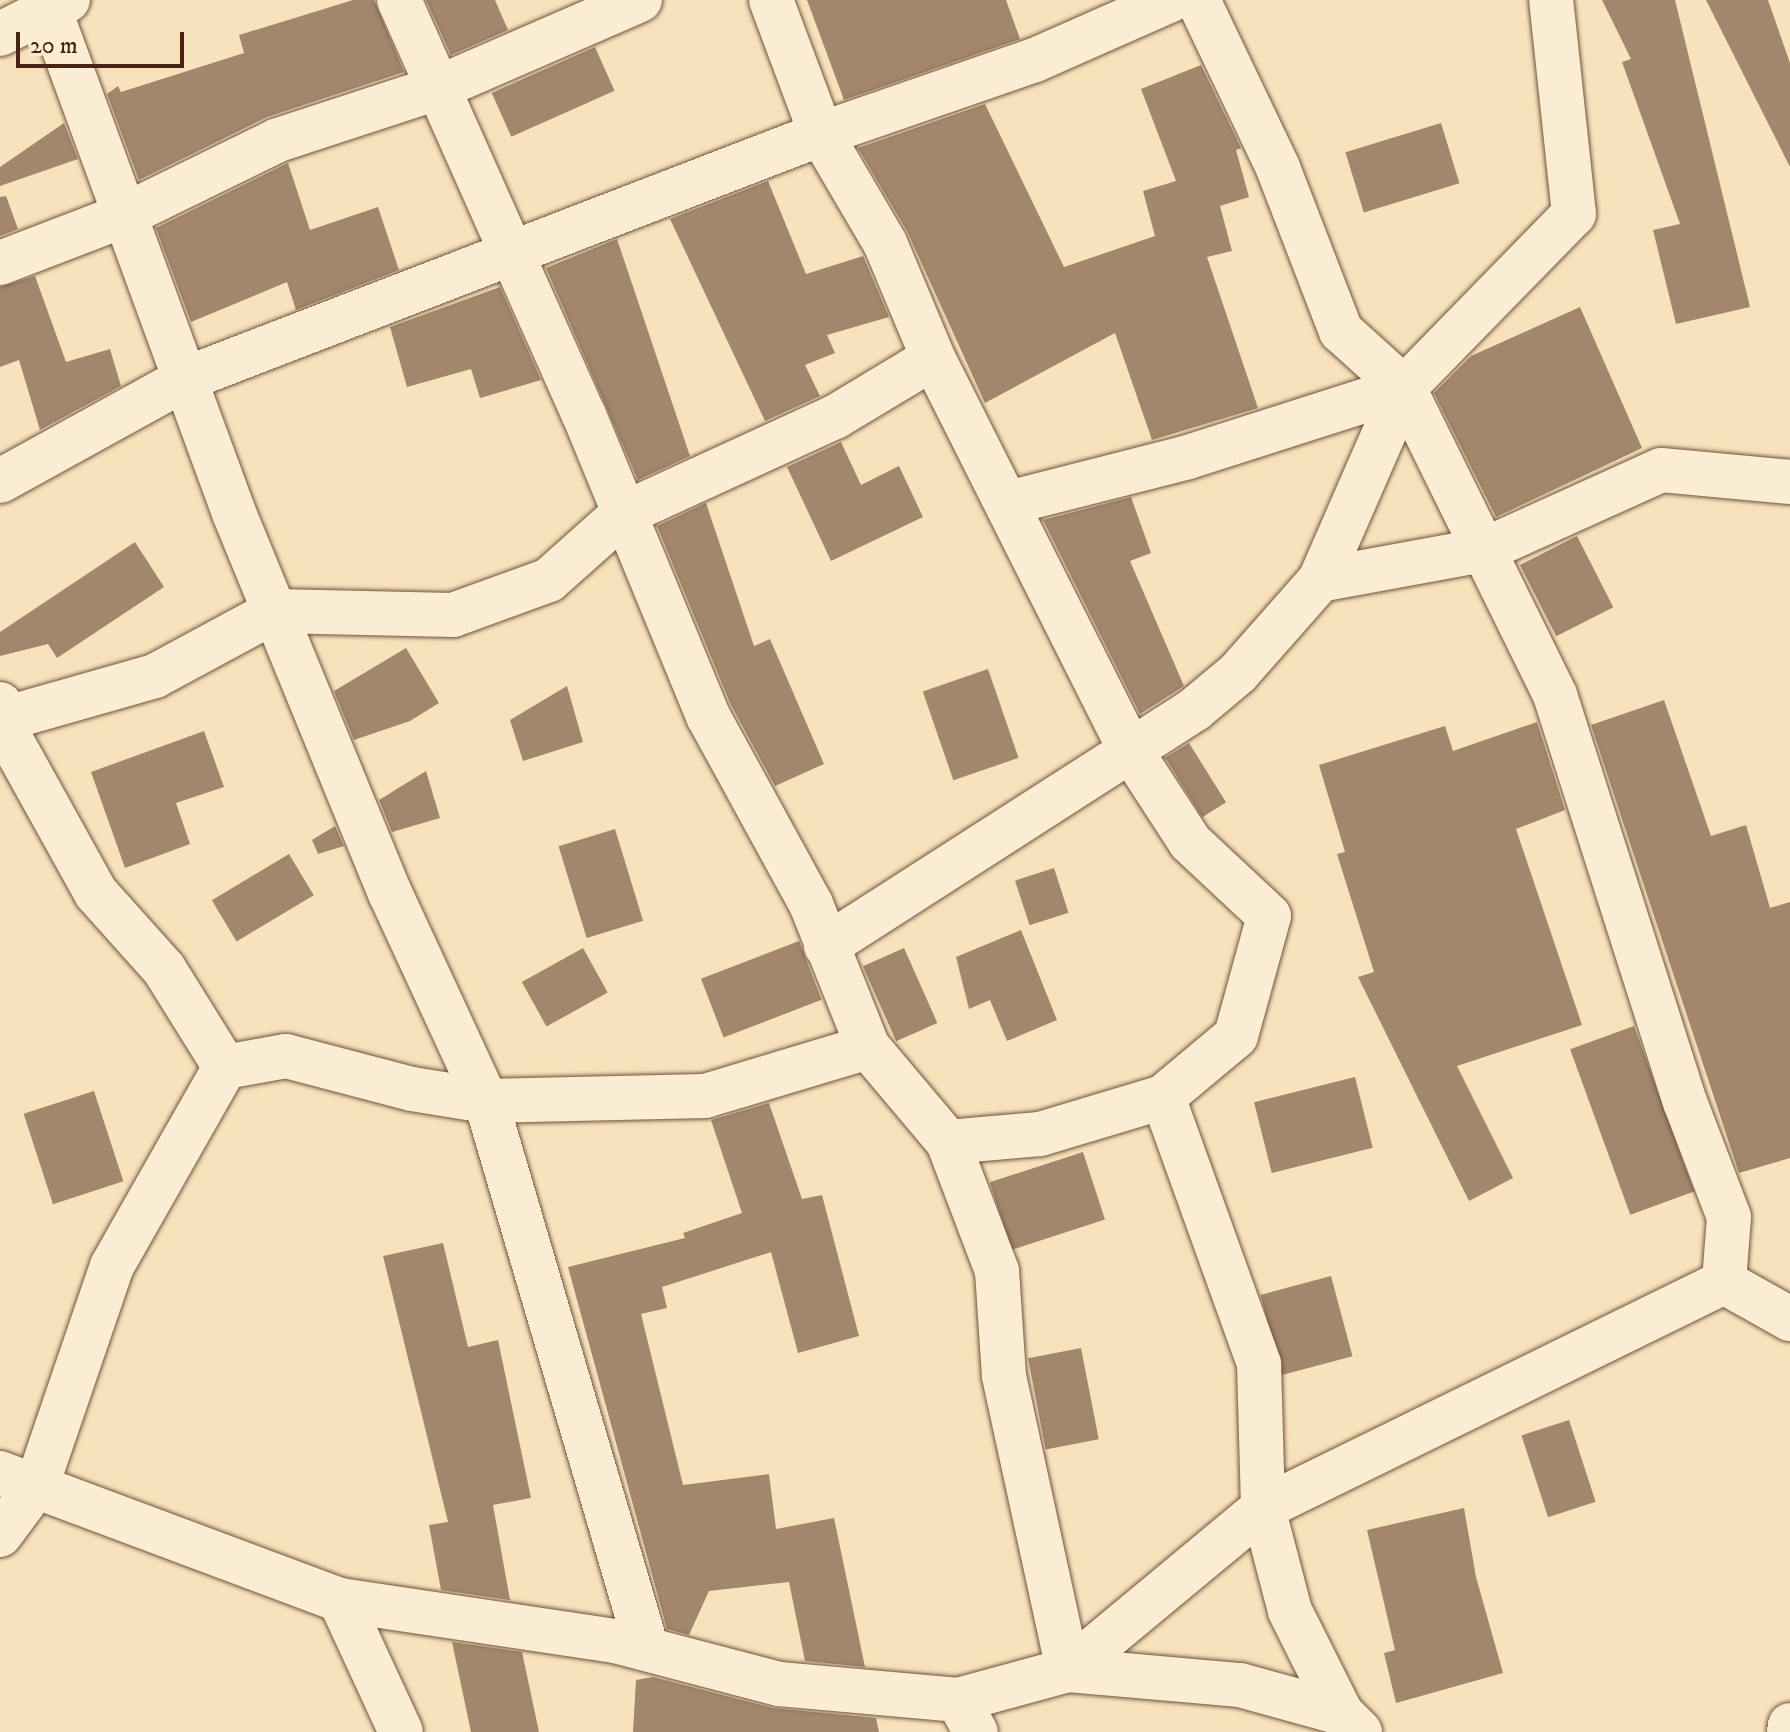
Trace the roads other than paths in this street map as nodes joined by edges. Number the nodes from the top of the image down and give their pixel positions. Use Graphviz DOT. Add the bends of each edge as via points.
graph roads {
  1 [pos="399,0"];
  2 [pos="640,0"];
  3 [pos="771,0"];
  4 [pos="1171,0"];
  5 [pos="1198,0"];
  6 [pos="1551,0"];
  7 [pos="55,3"];
  8 [pos="0,34"];
  9 [pos="440,87"];
  10 [pos="821,134"];
  11 [pos="125,215"];
  12 [pos="512,256"];
  13 [pos="0,263"];
  14 [pos="933,358"];
  15 [pos="185,379"];
  16 [pos="1404,388"];
  17 [pos="0,481"];
  18 [pos="1790,482"];
  19 [pos="1008,503"];
  20 [pos="623,514"];
  21 [pos="1484,550"];
  22 [pos="1320,580"];
  23 [pos="275,611"];
  24 [pos="1,714"];
  25 [pos="1131,751"];
  26 [pos="826,946"];
  27 [pos="868,1047"];
  28 [pos="225,1067"];
  29 [pos="1163,1097"];
  30 [pos="486,1101"];
  31 [pos="948,1142"];
  32 [pos="1724,1282"];
  33 [pos="1790,1319"];
  34 [pos="19,1479"];
  35 [pos="1263,1508"];
  36 [pos="0,1535"];
  37 [pos="340,1600"];
  38 [pos="647,1649"];
  39 [pos="1068,1670"];
  40 [pos="967,1716"];
  41 [pos="1351,1723"];
  42 [pos="1790,1725"];
  43 [pos="401,1732"];
  44 [pos="1789,1732"];
  1 -- 9 [label="street"];
  2 -- 9 [label="street"];
  3 -- 10 [label="street"];
  4 -- 10 [label="street" via="1035,60"];
  5 -- 16 [label="street" via="1278,168 1341,331"];
  6 -- 16 [label="street" via="1574,214"];
  7 -- 8 [label="street"];
  7 -- 11 [label="street"];
  9 -- 11 [label="street" via="278,140"];
  9 -- 12 [label="street"];
  10 -- 12 [label="street"];
  10 -- 14 [label="street" via="885,243"];
  11 -- 13 [label="street"];
  11 -- 15 [label="street"];
  12 -- 15 [label="street"];
  12 -- 20 [label="street"];
  14 -- 19 [label="street"];
  14 -- 20 [label="street" via="835,417"];
  15 -- 17 [label="street"];
  15 -- 23 [label="street"];
  16 -- 19 [label="street" via="1188,457"];
  16 -- 21 [label="street"];
  16 -- 22 [label="street"];
  18 -- 21 [label="street" via="1661,470"];
  19 -- 25 [label="street"];
  20 -- 23 [label="street" via="549,580 453,615"];
  20 -- 26 [label="street" via="708,716 811,904"];
  21 -- 22 [label="street"];
  21 -- 32 [label="street" via="1555,695 1685,1102 1729,1217"];
  22 -- 25 [label="street" via="1238,673"];
  23 -- 24 [label="street" via="155,676"];
  23 -- 30 [label="street" via="390,893"];
  24 -- 28 [label="street" via="96,893 164,969"];
  25 -- 26 [label="street"];
  25 -- 29 [label="street" via="1190,842 1269,916 1236,1036"];
  26 -- 27 [label="street"];
  27 -- 30 [label="street" via="705,1096"];
  27 -- 31 [label="street"];
  28 -- 30 [label="street" via="286,1056 412,1089"];
  28 -- 34 [label="street" via="112,1266"];
  29 -- 31 [label="street" via="1040,1134"];
  29 -- 35 [label="street" via="1259,1364"];
  30 -- 38 [label="street"];
  31 -- 39 [label="street" via="997,1271 1004,1376"];
  32 -- 33 [label="street"];
  32 -- 35 [label="street"];
  34 -- 36 [label="street"];
  34 -- 37 [label="street"];
  35 -- 39 [label="street"];
  35 -- 41 [label="street" via="1290,1611"];
  37 -- 38 [label="street" via="454,1620 543,1627"];
  37 -- 43 [label="street"];
  38 -- 40 [label="street" via="779,1684"];
  39 -- 40 [label="street"];
  39 -- 41 [label="street" via="1240,1685"];
  42 -- 44 [label="street"];
}
